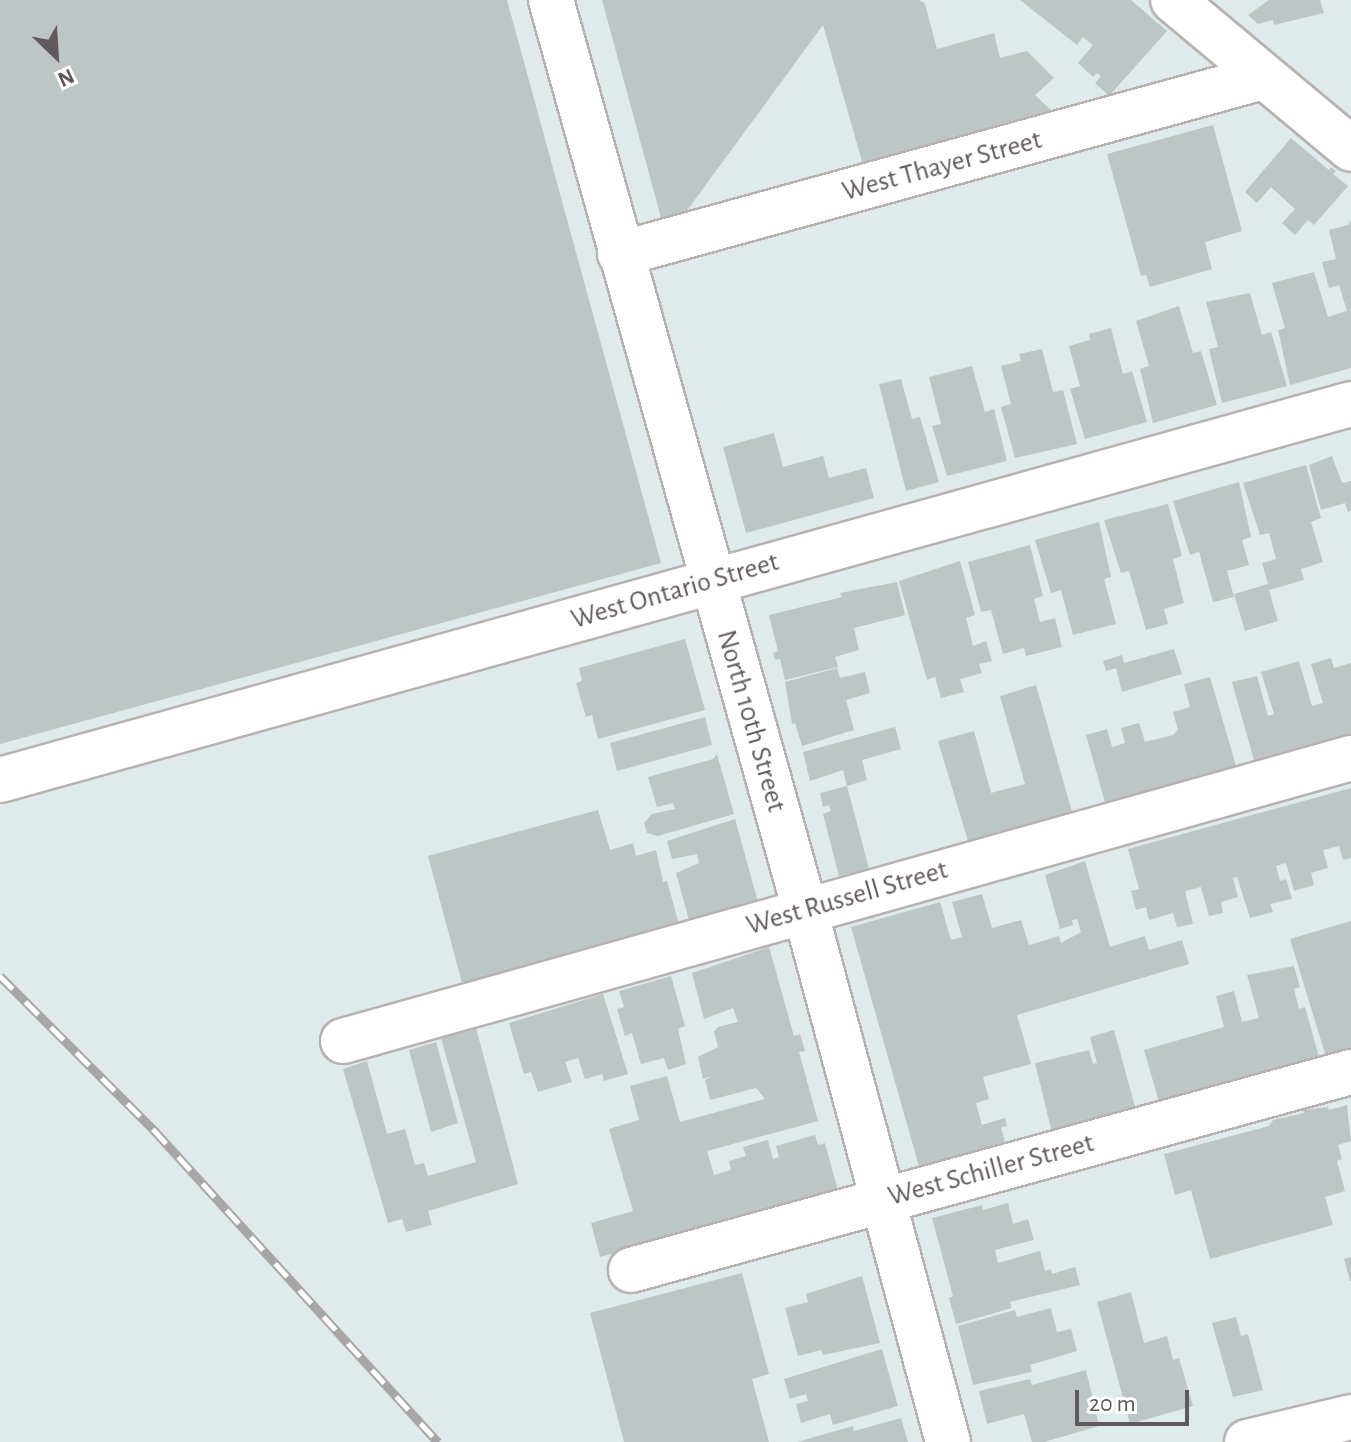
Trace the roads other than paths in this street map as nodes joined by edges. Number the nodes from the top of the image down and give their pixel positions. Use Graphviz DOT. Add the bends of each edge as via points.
graph roads {
  1 [pos="551,0"];
  2 [pos="1173,0"];
  3 [pos="1263,77"];
  4 [pos="1351,149"];
  5 [pos="620,254"];
  6 [pos="1351,404"];
  7 [pos="711,581"];
  8 [pos="1351,758"];
  9 [pos="0,780"];
  10 [pos="805,910"];
  11 [pos="343,1041"];
  12 [pos="1351,1072"];
  13 [pos="884,1199"];
  14 [pos="631,1270"];
  15 [pos="1351,1417"];
  16 [pos="948,1442"];
  17 [pos="1247,1442"];
  1 -- 5 [label="street, North 10th Street"];
  2 -- 3 [label="street"];
  3 -- 4 [label="street"];
  3 -- 5 [label="street, West Thayer Street"];
  5 -- 7 [label="street, North 10th Street"];
  6 -- 7 [label="street, West Ontario Street"];
  7 -- 9 [label="street, West Ontario Street"];
  7 -- 10 [label="street, North 10th Street"];
  8 -- 10 [label="street, West Russell Street"];
  10 -- 11 [label="street, West Russell Street"];
  10 -- 13 [label="street, North 10th Street"];
  12 -- 13 [label="street, West Schiller Street"];
  13 -- 14 [label="street, West Schiller Street"];
  13 -- 16 [label="street, North 10th Street"];
  15 -- 17 [label="street"];
}
